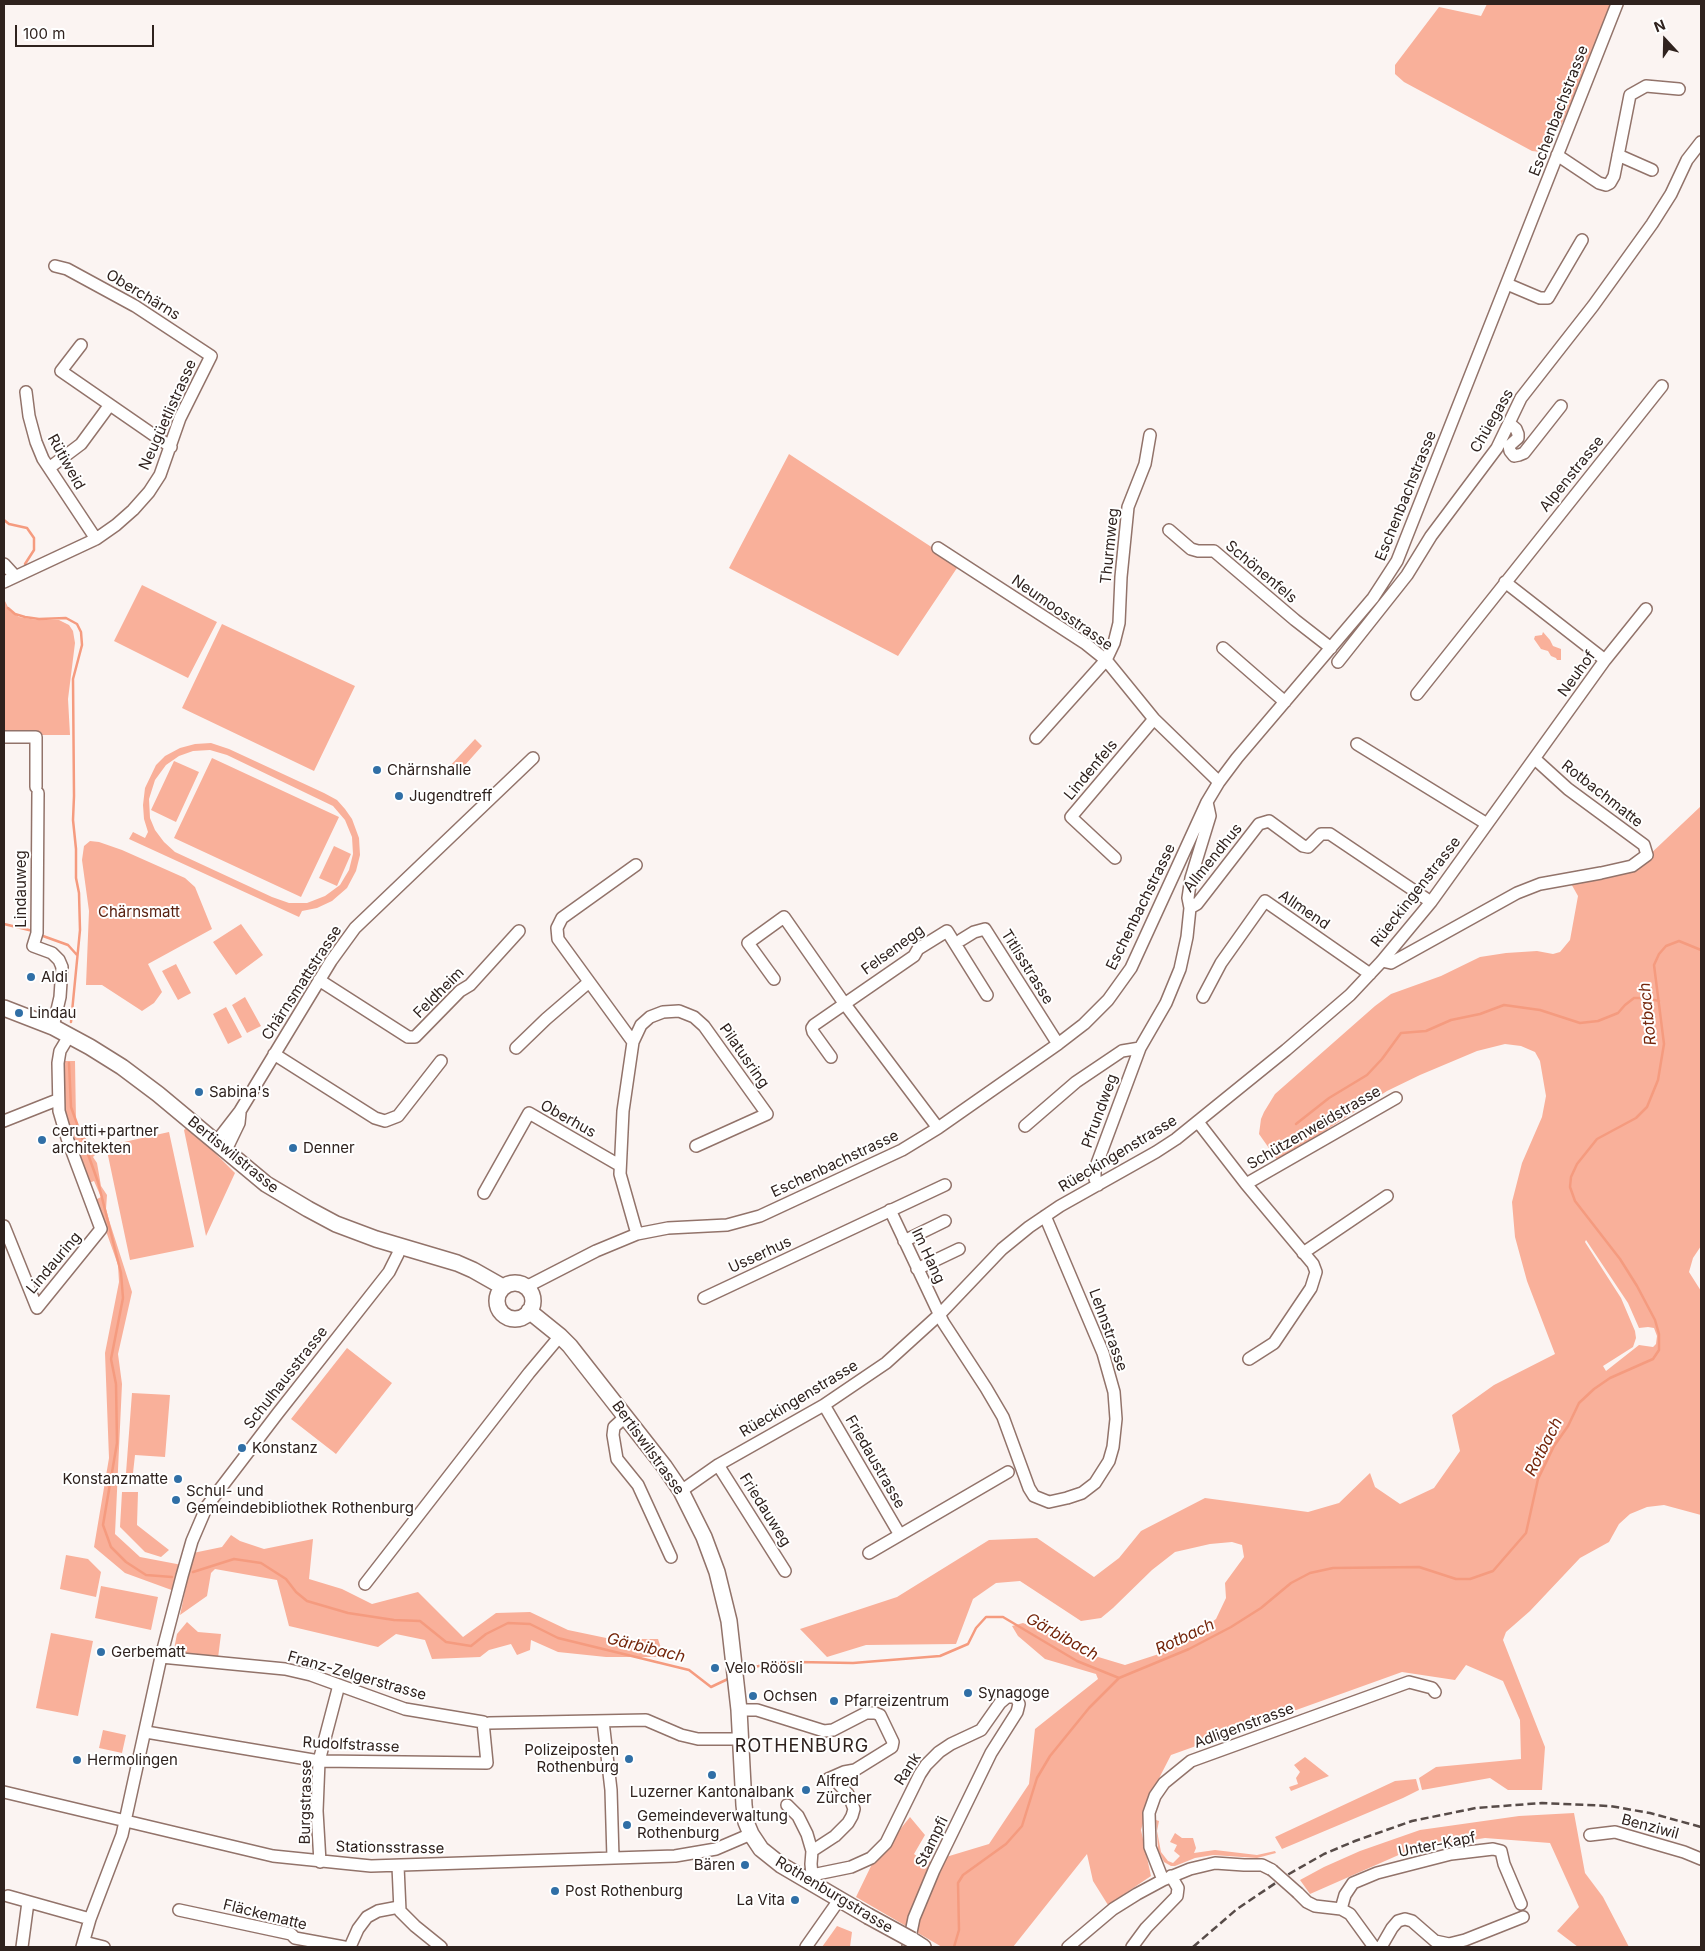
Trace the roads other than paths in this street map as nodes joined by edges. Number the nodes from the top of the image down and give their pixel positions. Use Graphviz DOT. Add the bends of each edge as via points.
graph roads {
  1 [pos="1616,4"];
  2 [pos="1679,90"];
  3 [pos="1701,142"];
  4 [pos="1557,155"];
  5 [pos="1618,156"];
  6 [pos="1652,170"];
  7 [pos="1582,240"];
  8 [pos="55,266"];
  9 [pos="1507,284"];
  10 [pos="81,345"];
  11 [pos="211,356"];
  12 [pos="1662,386"];
  13 [pos="26,392"];
  14 [pos="109,406"];
  15 [pos="1561,406"];
  16 [pos="1509,423"];
  17 [pos="1150,435"];
  18 [pos="171,447"];
  19 [pos="54,465"];
  20 [pos="1411,528"];
  21 [pos="1169,530"];
  22 [pos="1431,536"];
  23 [pos="96,539"];
  24 [pos="938,548"];
  25 [pos="4,564"];
  26 [pos="15,576"];
  27 [pos="4,582"];
  28 [pos="1505,582"];
  29 [pos="1646,610"];
  30 [pos="1223,648"];
  31 [pos="1331,648"];
  32 [pos="1106,660"];
  33 [pos="1605,660"];
  34 [pos="1338,662"];
  35 [pos="1417,694"];
  36 [pos="1285,702"];
  37 [pos="1154,719"];
  38 [pos="4,737"];
  39 [pos="1036,738"];
  40 [pos="1357,744"];
  41 [pos="533,758"];
  42 [pos="1535,759"];
  43 [pos="1219,782"];
  44 [pos="1207,802"];
  45 [pos="1487,824"];
  46 [pos="1115,858"];
  47 [pos="636,865"];
  48 [pos="1431,902"];
  49 [pos="1190,908"];
  50 [pos="519,931"];
  51 [pos="961,940"];
  52 [pos="1382,961"];
  53 [pos="1370,974"];
  54 [pos="774,979"];
  55 [pos="319,980"];
  56 [pos="589,982"];
  57 [pos="987,995"];
  58 [pos="1203,997"];
  59 [pos="844,1003"];
  60 [pos="4,1008"];
  61 [pos="53,1027"];
  62 [pos="69,1036"];
  63 [pos="633,1042"];
  64 [pos="1058,1044"];
  65 [pos="516,1048"];
  66 [pos="1140,1048"];
  67 [pos="274,1054"];
  68 [pos="831,1058"];
  69 [pos="442,1061"];
  70 [pos="1396,1098"];
  71 [pos="57,1100"];
  72 [pos="4,1121"];
  73 [pos="1198,1122"];
  74 [pos="1024,1126"];
  75 [pos="938,1128"];
  76 [pos="221,1146"];
  77 [pos="696,1146"];
  78 [pos="619,1165"];
  79 [pos="1246,1184"];
  80 [pos="945,1185"];
  81 [pos="1098,1185"];
  82 [pos="484,1193"];
  83 [pos="1387,1196"];
  84 [pos="890,1210"];
  85 [pos="1045,1216"];
  86 [pos="945,1222"];
  87 [pos="4,1226"];
  88 [pos="637,1234"];
  89 [pos="904,1241"];
  90 [pos="399,1246"];
  91 [pos="959,1249"];
  92 [pos="1303,1253"];
  93 [pos="917,1269"];
  94 [pos="526,1287"];
  95 [pos="503,1288"];
  96 [pos="704,1298"];
  97 [pos="529,1311"];
  98 [pos="940,1314"];
  99 [pos="560,1336"];
  100 [pos="1249,1359"];
  101 [pos="824,1405"];
  102 [pos="625,1416"];
  103 [pos="718,1465"];
  104 [pos="1008,1472"];
  105 [pos="681,1491"];
  106 [pos="900,1535"];
  107 [pos="869,1553"];
  108 [pos="671,1556"];
  109 [pos="785,1571"];
  110 [pos="365,1584"];
  111 [pos="162,1657"];
  112 [pos="338,1685"];
  113 [pos="1435,1692"];
  114 [pos="739,1710"];
  115 [pos="603,1721"];
  116 [pos="486,1723"];
  117 [pos="146,1732"];
  118 [pos="741,1739"];
  119 [pos="991,1753"];
  120 [pos="319,1761"];
  121 [pos="4,1792"];
  122 [pos="787,1805"];
  123 [pos="126,1820"];
  124 [pos="751,1834"];
  125 [pos="1590,1835"];
  126 [pos="812,1851"];
  127 [pos="613,1858"];
  128 [pos="1701,1859"];
  129 [pos="320,1862"];
  130 [pos="398,1866"];
  131 [pos="810,1878"];
  132 [pos="1167,1878"];
  133 [pos="8,1896"];
  134 [pos="28,1902"];
  135 [pos="844,1902"];
  136 [pos="1521,1904"];
  137 [pos="398,1907"];
  138 [pos="1342,1909"];
  139 [pos="179,1910"];
  140 [pos="1523,1917"];
  141 [pos="90,1918"];
  142 [pos="83,1945"];
  143 [pos="22,1947"];
  144 [pos="104,1947"];
  145 [pos="344,1947"];
  146 [pos="350,1947"];
  147 [pos="441,1947"];
  148 [pos="806,1947"];
  149 [pos="908,1947"];
  150 [pos="923,1947"];
  151 [pos="1068,1947"];
  152 [pos="1132,1947"];
  153 [pos="1374,1947"];
  154 [pos="1381,1947"];
  1 -- 4 [label="street, Eschenbachstrasse"];
  2 -- 5 [label="street" via="1646,86 1630,95"];
  3 -- 16 [label="street, Chüegass" via="1687,160 1652,224 1521,398"];
  4 -- 5 [label="street" via="1603,185 1612,181"];
  4 -- 9 [label="street, Eschenbachstrasse"];
  5 -- 6 [label="street"];
  7 -- 9 [label="street" via="1548,298 1540,298"];
  8 -- 11 [label="street, Oberchärns" via="67,269 135,306"];
  9 -- 20 [label="street, Eschenbachstrasse"];
  10 -- 14 [label="street" via="61,372"];
  11 -- 18 [label="street, Neugüetlistrasse" via="180,418"];
  12 -- 28 [label="street, Alpenstrasse"];
  13 -- 23 [label="street, Rütiweid" via="32,429 43,459"];
  14 -- 18 [label="street"];
  14 -- 19 [label="street" via="85,440"];
  15 -- 16 [label="street" via="1519,455 1514,456 1510,451 1509,446 1518,434"];
  16 -- 22 [label="street, Chüegass" via="1497,448"];
  17 -- 32 [label="street, Thurmweg" via="1145,464 1128,507 1119,623"];
  18 -- 23 [label="street, Neugüetlistrasse" via="160,475 148,492 116,525"];
  20 -- 22 [label="street"];
  20 -- 31 [label="street, Eschenbachstrasse" via="1384,583"];
  21 -- 31 [label="street, Schönenfels" via="1191,549 1214,551"];
  22 -- 34 [label="street, Chüegass" via="1407,575"];
  23 -- 26 [label="street, Neugüetlistrasse"];
  24 -- 32 [label="street, Neumoosstrasse"];
  25 -- 26 [label="street"];
  26 -- 27 [label="street, Neugüetlistrasse"];
  28 -- 33 [label="street"];
  28 -- 35 [label="street, Alpenstrasse"];
  29 -- 33 [label="street, Neuhof"];
  30 -- 36 [label="street"];
  31 -- 36 [label="street, Eschenbachstrasse"];
  32 -- 37 [label="street, Neumoosstrasse"];
  32 -- 39 [label="street, Thurmweg"];
  33 -- 42 [label="street, Neuhof"];
  36 -- 43 [label="street, Eschenbachstrasse"];
  37 -- 43 [label="street, Neumoosstrasse"];
  37 -- 46 [label="street, Lindenfels" via="1071,817"];
  38 -- 61 [label="street, Lindauweg" via="36,737 37,933 33,946 52,953 62,966 60,997"];
  40 -- 45 [label="street"];
  41 -- 55 [label="street, Chärnsmattstrasse" via="355,928"];
  42 -- 45 [label="street, Rüeckingenstrasse"];
  42 -- 52 [label="street, Rotbachmatte" via="1568,789 1644,845 1647,855 1632,866 1540,884 1517,893 1391,963"];
  43 -- 44 [label="street, Eschenbachstrasse"];
  44 -- 49 [label="street, Pfrundweg" via="1210,816 1191,878"];
  44 -- 64 [label="street, Eschenbachstrasse" via="1131,968 1108,1000"];
  45 -- 48 [label="street, Rüeckingenstrasse"];
  47 -- 56 [label="street" via="562,918 556,928 558,939"];
  48 -- 49 [label="street, Allmendhus" via="1330,834 1320,834 1308,847 1303,846 1269,821 1259,824 1197,904"];
  48 -- 52 [label="street, Rüeckingenstrasse"];
  49 -- 66 [label="street, Pfrundweg" via="1180,970 1166,1004"];
  50 -- 55 [label="street, Feldheim" via="470,985 460,991 415,1037 408,1037"];
  51 -- 64 [label="street, Titlisstrasse" via="985,929"];
  52 -- 53 [label="street, Rüeckingenstrasse"];
  53 -- 58 [label="street, Allmend" via="1266,901 1221,963"];
  53 -- 73 [label="street, Rüeckingenstrasse" via="1350,995"];
  54 -- 59 [label="street" via="748,943 784,917"];
  55 -- 67 [label="street, Chärnsmattstrasse"];
  56 -- 63 [label="street"];
  56 -- 65 [label="street"];
  57 -- 59 [label="street, Felsenegg" via="947,931"];
  59 -- 68 [label="street, Felsenegg" via="812,1028"];
  59 -- 75 [label="street"];
  60 -- 61 [label="main road, Bertiswilstrasse"];
  61 -- 62 [label="main road, Bertiswilstrasse"];
  62 -- 71 [label="street, Lindauring" via="58,1057"];
  62 -- 76 [label="main road, Bertiswilstrasse" via="138,1078"];
  63 -- 77 [label="street, Pilatusring" via="650,1017 679,1011 694,1017 704,1026 767,1114"];
  63 -- 78 [label="street, Pilatusring"];
  64 -- 75 [label="street, Eschenbachstrasse"];
  66 -- 74 [label="street, Pfrundweg" via="1114,1056 1076,1082"];
  66 -- 81 [label="street, Pfrundweg" via="1094,1170"];
  67 -- 69 [label="street" via="375,1118 385,1121 398,1116"];
  67 -- 76 [label="street, Chärnsmattstrasse" via="240,1111 239,1123"];
  70 -- 79 [label="street, Schützenweidstrasse"];
  71 -- 72 [label="street"];
  71 -- 87 [label="street, Lindauring" via="66,1138 101,1229 37,1308"];
  73 -- 79 [label="street, Schützenweidstrasse"];
  73 -- 81 [label="street, Rüeckingenstrasse" via="1156,1152"];
  75 -- 88 [label="street, Eschenbachstrasse" via="902,1150 760,1216 728,1225 668,1228"];
  76 -- 90 [label="main road, Bertiswilstrasse" via="266,1184 308,1209 349,1229"];
  78 -- 82 [label="street, Oberhus" via="530,1113"];
  78 -- 88 [label="street, Pilatusring"];
  79 -- 92 [label="street, Schützenweidstrasse"];
  80 -- 84 [label="street"];
  81 -- 85 [label="street, Rüeckingenstrasse"];
  83 -- 92 [label="street"];
  84 -- 89 [label="street, Im Hang"];
  84 -- 96 [label="street, Usserhus"];
  85 -- 98 [label="street, Rüeckingenstrasse" via="1002,1249"];
  85 -- 98 [label="street, Lehnstrasse" via="1103,1353 1114,1392 1113,1447 1106,1468 1095,1484 1082,1493 1049,1502 1034,1496 1003,1417"];
  86 -- 89 [label="street"];
  88 -- 94 [label="street, Eschenbachstrasse"];
  89 -- 93 [label="street, Im Hang"];
  90 -- 95 [label="main road, Bertiswilstrasse" via="457,1263"];
  90 -- 111 [label="street, Schulhausstrasse" via="389,1272 207,1506 192,1541"];
  91 -- 93 [label="street"];
  92 -- 100 [label="street, Schützenweidstrasse" via="1316,1272 1311,1288 1274,1343"];
  93 -- 98 [label="street, Im Hang"];
  94 -- 95 [label="main road" via="514,1283"];
  94 -- 97 [label="main road" via="532,1298"];
  95 -- 97 [label="main road" via="497,1300 503,1314 516,1318"];
  97 -- 99 [label="main road, Bertiswilstrasse"];
  98 -- 101 [label="street, Rüeckingenstrasse" via="898,1354"];
  99 -- 102 [label="main road, Bertiswilstrasse"];
  99 -- 110 [label="street"];
  101 -- 103 [label="street, Rüeckingenstrasse"];
  101 -- 106 [label="street, Friedaustrasse"];
  102 -- 105 [label="main road, Bertiswilstrasse"];
  102 -- 108 [label="street" via="614,1427 617,1460 638,1486"];
  103 -- 105 [label="street, Rüeckingenstrasse"];
  103 -- 109 [label="street, Friedauweg"];
  104 -- 106 [label="street"];
  105 -- 114 [label="main road, Bertiswilstrasse" via="702,1531 724,1595"];
  106 -- 107 [label="street"];
  111 -- 112 [label="street, Franz-Zelgerstrasse" via="285,1669"];
  111 -- 117 [label="street, Schulhausstrasse"];
  112 -- 116 [label="street, Franz-Zelgerstrasse" via="405,1709"];
  112 -- 120 [label="street, Burgstrasse"];
  113 -- 132 [label="street, Adligenstrasse" via="1432,1688 1408,1682 1192,1761 1164,1783 1149,1813 1150,1847"];
  114 -- 118 [label="main road, Bertiswilstrasse"];
  114 -- 126 [label="street" via="756,1710 824,1731 833,1730 866,1713 880,1715 893,1742 890,1750 855,1770 830,1779 848,1794 854,1809 848,1823"];
  115 -- 116 [label="street, Franz-Zelgerstrasse"];
  115 -- 118 [label="street, Franz-Zelgerstrasse" via="646,1720 698,1739"];
  115 -- 127 [label="street" via="611,1790"];
  116 -- 120 [label="street, Rudolfstrasse" via="486,1763"];
  117 -- 120 [label="street, Rudolfstrasse"];
  117 -- 123 [label="street, Schulhausstrasse"];
  118 -- 124 [label="main road, Bertiswilstrasse" via="744,1805"];
  119 -- 131 [label="street, Rank" via="1017,1712 1019,1704 1016,1697 1007,1697 1000,1702 981,1730 938,1752 926,1765 886,1843 871,1858"];
  119 -- 149 [label="street, Stampfi" via="934,1870 914,1918"];
  120 -- 129 [label="street, Burgstrasse"];
  121 -- 123 [label="street, Stationsstrasse"];
  122 -- 126 [label="street" via="798,1816"];
  123 -- 129 [label="street, Stationsstrasse" via="273,1856"];
  123 -- 141 [label="street, Schulhausstrasse"];
  124 -- 127 [label="street, Stationsstrasse" via="698,1854"];
  124 -- 131 [label="main road, Rothenburgstrasse" via="769,1856"];
  125 -- 128 [label="street, Benziwil" via="1615,1832"];
  126 -- 131 [label="street"];
  127 -- 130 [label="street, Stationsstrasse"];
  129 -- 130 [label="street, Stationsstrasse"];
  130 -- 137 [label="street"];
  131 -- 135 [label="main road, Rothenburgstrasse"];
  132 -- 138 [label="street, bridge" via="1215,1863 1262,1865 1307,1902"];
  132 -- 151 [label="street" via="1113,1909"];
  132 -- 152 [label="street, Adligenstrasse" via="1178,1888 1177,1896"];
  133 -- 134 [label="street"];
  134 -- 141 [label="street"];
  134 -- 143 [label="street"];
  135 -- 148 [label="street"];
  135 -- 150 [label="main road, Rothenburgstrasse, bridge"];
  136 -- 138 [label="street, Unter-Kapf" via="1501,1851 1493,1849 1451,1854 1377,1873 1353,1883 1345,1894"];
  137 -- 146 [label="street" via="367,1917"];
  137 -- 147 [label="street" via="404,1916"];
  138 -- 153 [label="street" via="1350,1914"];
  139 -- 145 [label="street, Fläckematte"];
  140 -- 154 [label="street" via="1449,1944 1434,1941 1412,1921 1405,1919 1392,1928"];
  141 -- 142 [label="street, Schulhausstrasse"];
  142 -- 144 [label="street"];
}
